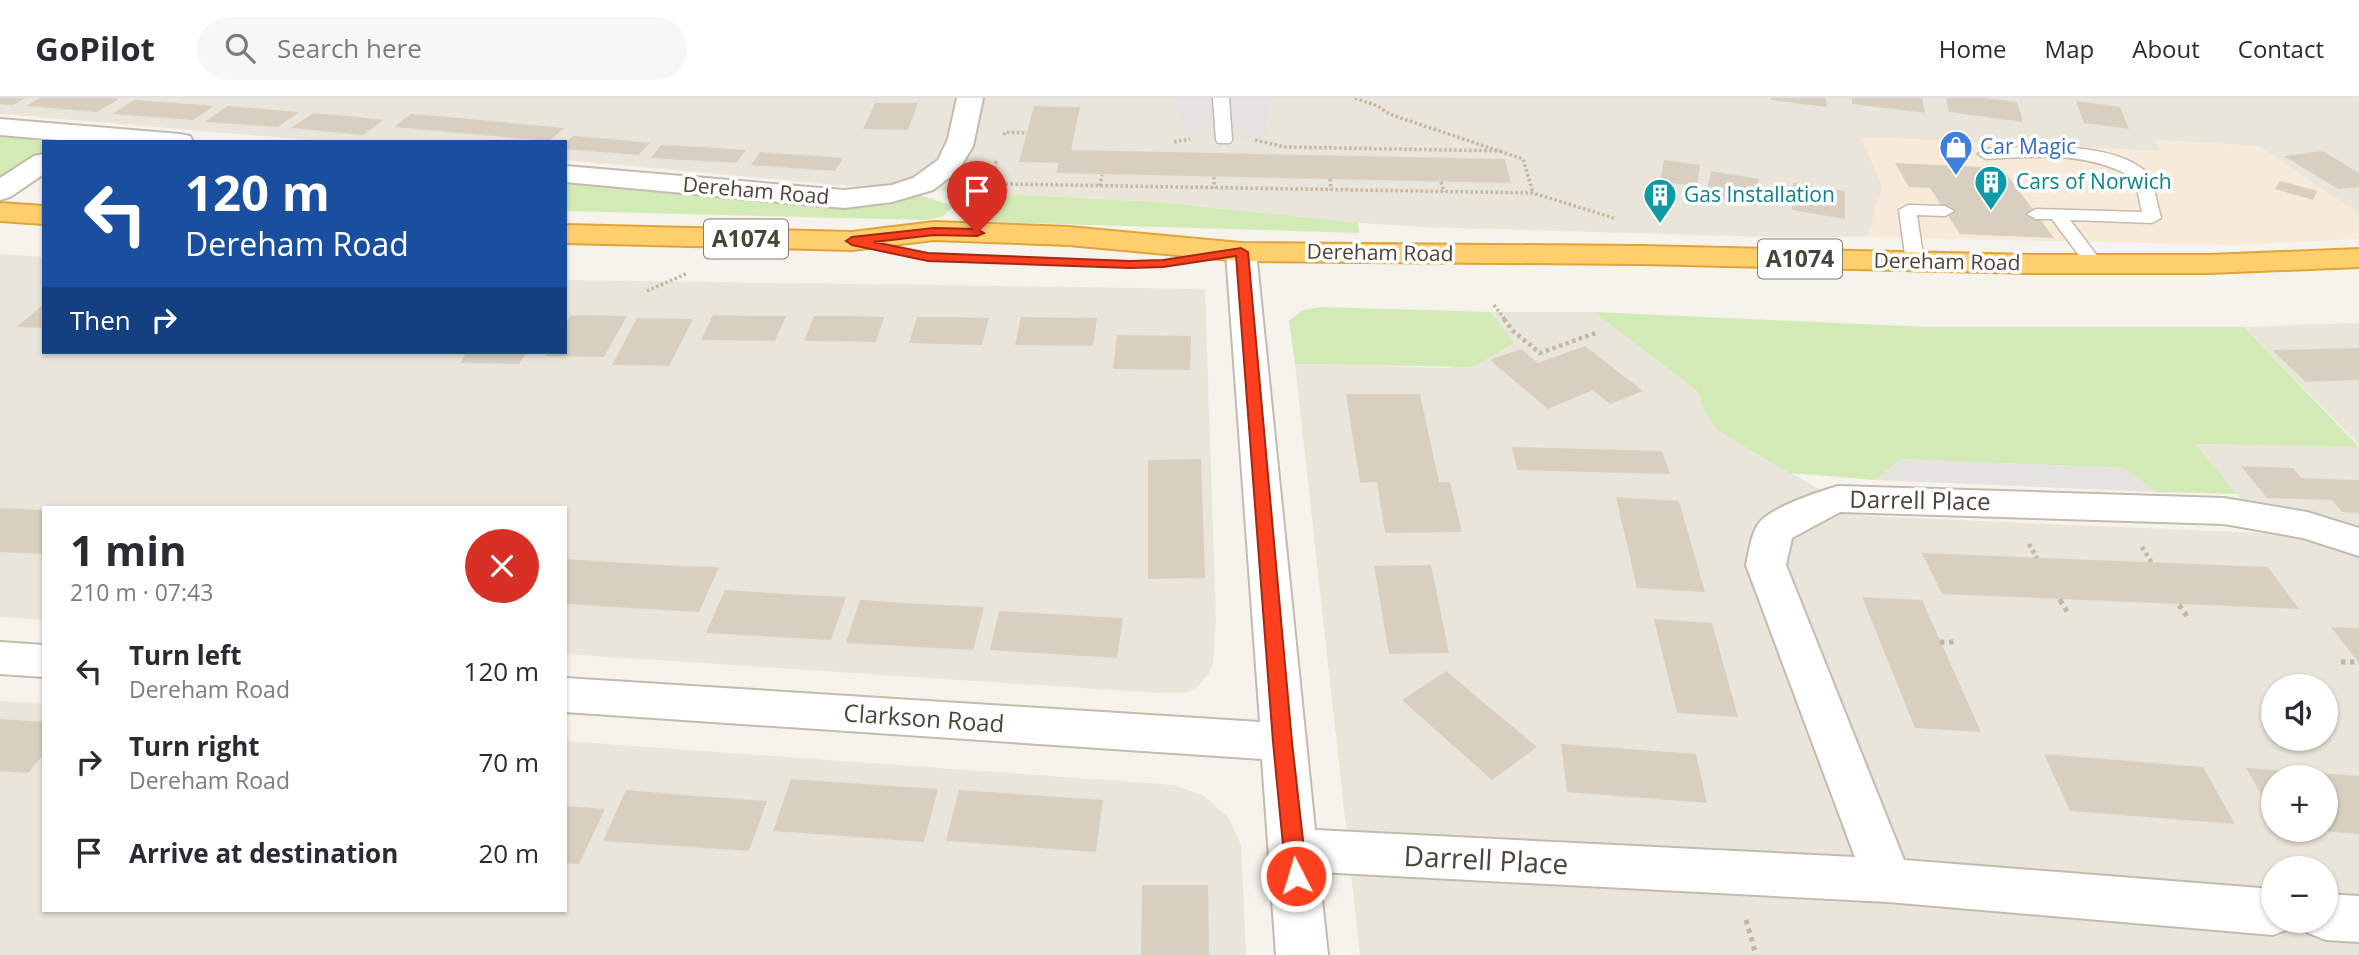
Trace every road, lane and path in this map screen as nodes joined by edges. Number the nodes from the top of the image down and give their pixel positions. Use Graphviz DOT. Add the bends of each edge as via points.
graph roads {
  1 [pos="971,98"];
  2 [pos="1222,98"];
  3 [pos="1355,98"];
  4 [pos="0,127"];
  5 [pos="1027,132"];
  6 [pos="81,138"];
  7 [pos="1183,139"];
  8 [pos="130,140"];
  9 [pos="1224,140"];
  10 [pos="1266,141"];
  11 [pos="1174,142"];
  12 [pos="1002,143"];
  13 [pos="1502,151"];
  14 [pos="1986,153"];
  15 [pos="998,154"];
  16 [pos="42,163"];
  17 [pos="567,174"];
  18 [pos="1102,175"];
  19 [pos="1214,177"];
  20 [pos="1330,179"];
  21 [pos="1441,182"];
  22 [pos="1100,186"];
  23 [pos="1214,188"];
  24 [pos="1331,190"];
  25 [pos="0,191"];
  26 [pos="1444,192"];
  27 [pos="1533,193"];
  28 [pos="1945,211"];
  29 [pos="0,212"];
  30 [pos="2036,214"];
  31 [pos="2057,214"];
  32 [pos="42,215"];
  33 [pos="567,234"];
  34 [pos="1241,252"];
  35 [pos="1641,255"];
  36 [pos="2359,258"];
  37 [pos="1915,262"];
  38 [pos="2095,265"];
  39 [pos="692,272"];
  40 [pos="647,291"];
  41 [pos="1494,305"];
  42 [pos="1598,332"];
  43 [pos="2359,542"];
  44 [pos="2060,599"];
  45 [pos="2179,605"];
  46 [pos="2068,612"];
  47 [pos="2187,616"];
  48 [pos="1940,642"];
  49 [pos="1954,642"];
  50 [pos="0,658"];
  51 [pos="42,661"];
  52 [pos="2341,662"];
  53 [pos="2358,662"];
  54 [pos="567,695"];
  55 [pos="1282,742"];
  56 [pos="1294,850"];
  57 [pos="1888,880"];
  58 [pos="2261,911"];
  59 [pos="2338,917"];
  60 [pos="2359,919"];
  61 [pos="1303,955"];
  1 -- 17 [label="street, Dereham Road" via="957,152 942,171 903,191 844,198"];
  2 -- 9 [label="lane"];
  3 -- 13 [label="path" via="1389,114"];
  4 -- 6 [label="street"];
  5 -- 12 [label="path" via="1005,132"];
  6 -- 8 [label="street"];
  7 -- 11 [label="path"];
  10 -- 13 [label="path" via="1285,147"];
  13 -- 27 [label="path" via="1522,159"];
  14 -- 31 [label="lane" via="2088,153 2123,163 2143,177 2152,218"];
  15 -- 22 [label="path" via="994,178 1006,184"];
  16 -- 25 [label="street"];
  18 -- 22 [label="path"];
  19 -- 23 [label="path"];
  20 -- 24 [label="path"];
  21 -- 26 [label="path"];
  22 -- 23 [label="path"];
  23 -- 24 [label="path"];
  24 -- 26 [label="path"];
  26 -- 27 [label="path"];
  27 -- 35 [label="path" via="1627,222"];
  28 -- 37 [label="lane" via="1908,210"];
  29 -- 32 [label="highway"];
  30 -- 31 [label="lane"];
  31 -- 38 [label="lane"];
  33 -- 34 [label="highway, Dereham Road / A1074" via="852,241 928,257 1130,265"];
  34 -- 35 [label="highway, Dereham Road / A1074"];
  34 -- 55 [label="street"];
  35 -- 37 [label="highway, Dereham Road / A1074"];
  36 -- 38 [label="highway, Dereham Road / A1074"];
  37 -- 38 [label="highway, Dereham Road / A1074"];
  39 -- 40 [label="path"];
  41 -- 42 [label="path" via="1513,331 1540,353"];
  43 -- 57 [label="street, Darrell Place" via="2307,525 2224,511 1909,500 1838,499 1774,531 1766,565"];
  44 -- 46 [label="path"];
  45 -- 47 [label="path"];
  48 -- 49 [label="path"];
  50 -- 51 [label="street"];
  52 -- 53 [label="path"];
  54 -- 55 [label="street, Clarkson Road"];
  55 -- 56 [label="street"];
  56 -- 57 [label="street, Darrell Place"];
  56 -- 61 [label="street"];
  57 -- 58 [label="street, Darrell Place"];
  59 -- 60 [label="street"];
}
